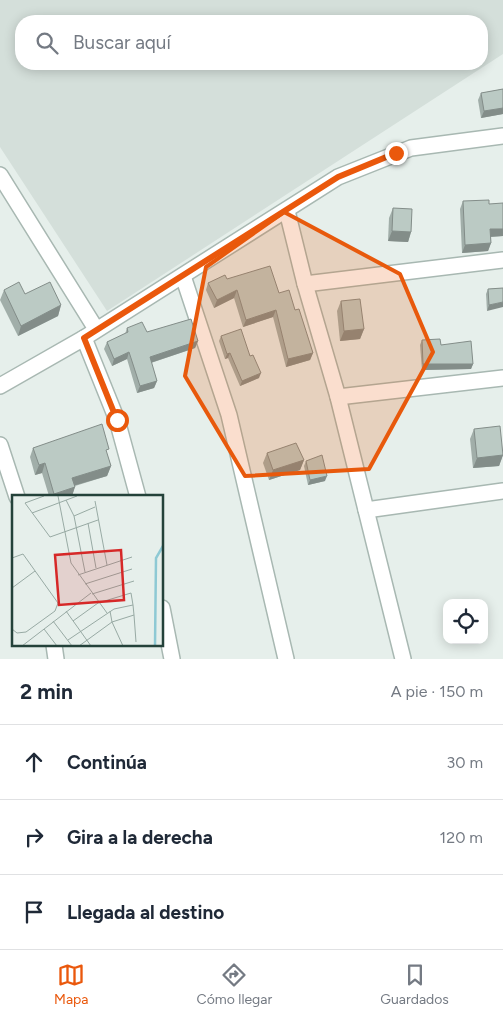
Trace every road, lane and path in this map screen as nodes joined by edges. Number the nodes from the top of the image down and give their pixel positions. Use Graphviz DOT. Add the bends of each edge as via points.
graph roads {
  1 [pos="503,136"];
  2 [pos="0,175"];
  3 [pos="287,211"];
  4 [pos="503,260"];
  5 [pos="183,276"];
  6 [pos="305,284"];
  7 [pos="90,334"];
  8 [pos="503,378"];
  9 [pos="0,386"];
  10 [pos="338,397"];
  11 [pos="0,445"];
  12 [pos="503,491"];
  13 [pos="17,495"];
  14 [pos="138,495"];
  15 [pos="366,510"];
  16 [pos="164,618"];
  17 [pos="54,646"];
  18 [pos="56,659"];
  19 [pos="172,659"];
  20 [pos="286,659"];
  21 [pos="403,659"];
  1 -- 3 [label="street" via="411,148 396,153 338,177"];
  2 -- 7 [label="street"];
  3 -- 5 [label="street"];
  3 -- 6 [label="street"];
  4 -- 6 [label="street"];
  5 -- 7 [label="street"];
  5 -- 20 [label="street" via="229,415"];
  6 -- 10 [label="street"];
  7 -- 9 [label="street"];
  7 -- 14 [label="street"];
  8 -- 10 [label="street"];
  10 -- 15 [label="street"];
  11 -- 13 [label="street"];
  12 -- 15 [label="street"];
  15 -- 21 [label="street"];
  16 -- 19 [label="street"];
  17 -- 18 [label="street"];
}
